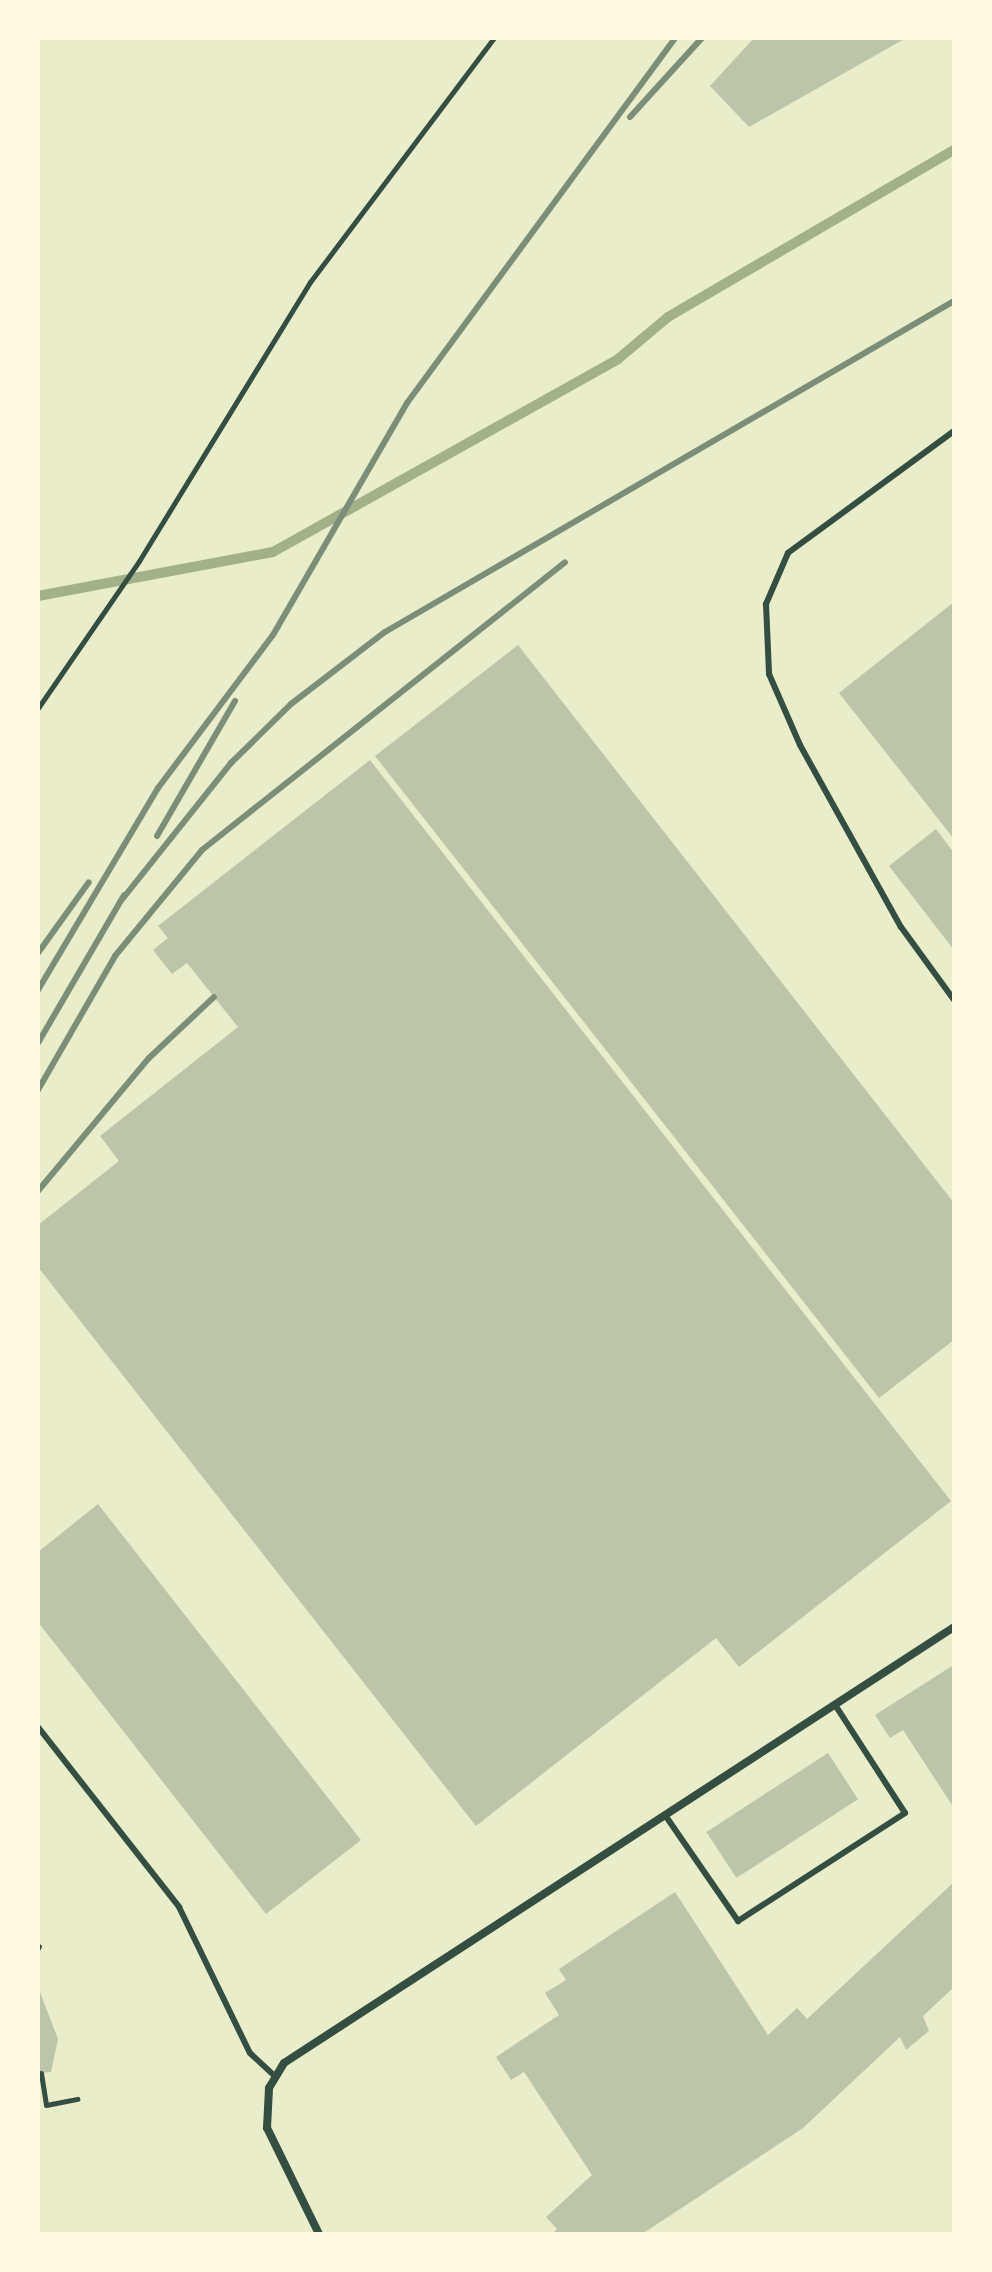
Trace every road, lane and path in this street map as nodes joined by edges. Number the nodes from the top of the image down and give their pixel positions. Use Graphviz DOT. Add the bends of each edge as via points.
graph roads {
  1 [pos="494,39"];
  2 [pos="954,431"];
  3 [pos="38,708"];
  4 [pos="954,1000"];
  5 [pos="954,1627"];
  6 [pos="835,1705"];
  7 [pos="38,1727"];
  8 [pos="665,1815"];
  9 [pos="41,2073"];
  10 [pos="276,2077"];
  11 [pos="77,2099"];
  12 [pos="319,2234"];
  1 -- 3 [label="path" via="310,282 139,561"];
  2 -- 4 [label="lane" via="788,553 766,604 769,674 800,745 901,927"];
  5 -- 6 [label="street"];
  6 -- 8 [label="street"];
  6 -- 8 [label="lane" via="905,1813 892,1822 738,1921"];
  7 -- 10 [label="lane" via="179,1907 250,2053"];
  8 -- 10 [label="street" via="284,2063"];
  9 -- 11 [label="path" via="46,2105"];
  10 -- 12 [label="street" via="264,2109 267,2128"];
}
